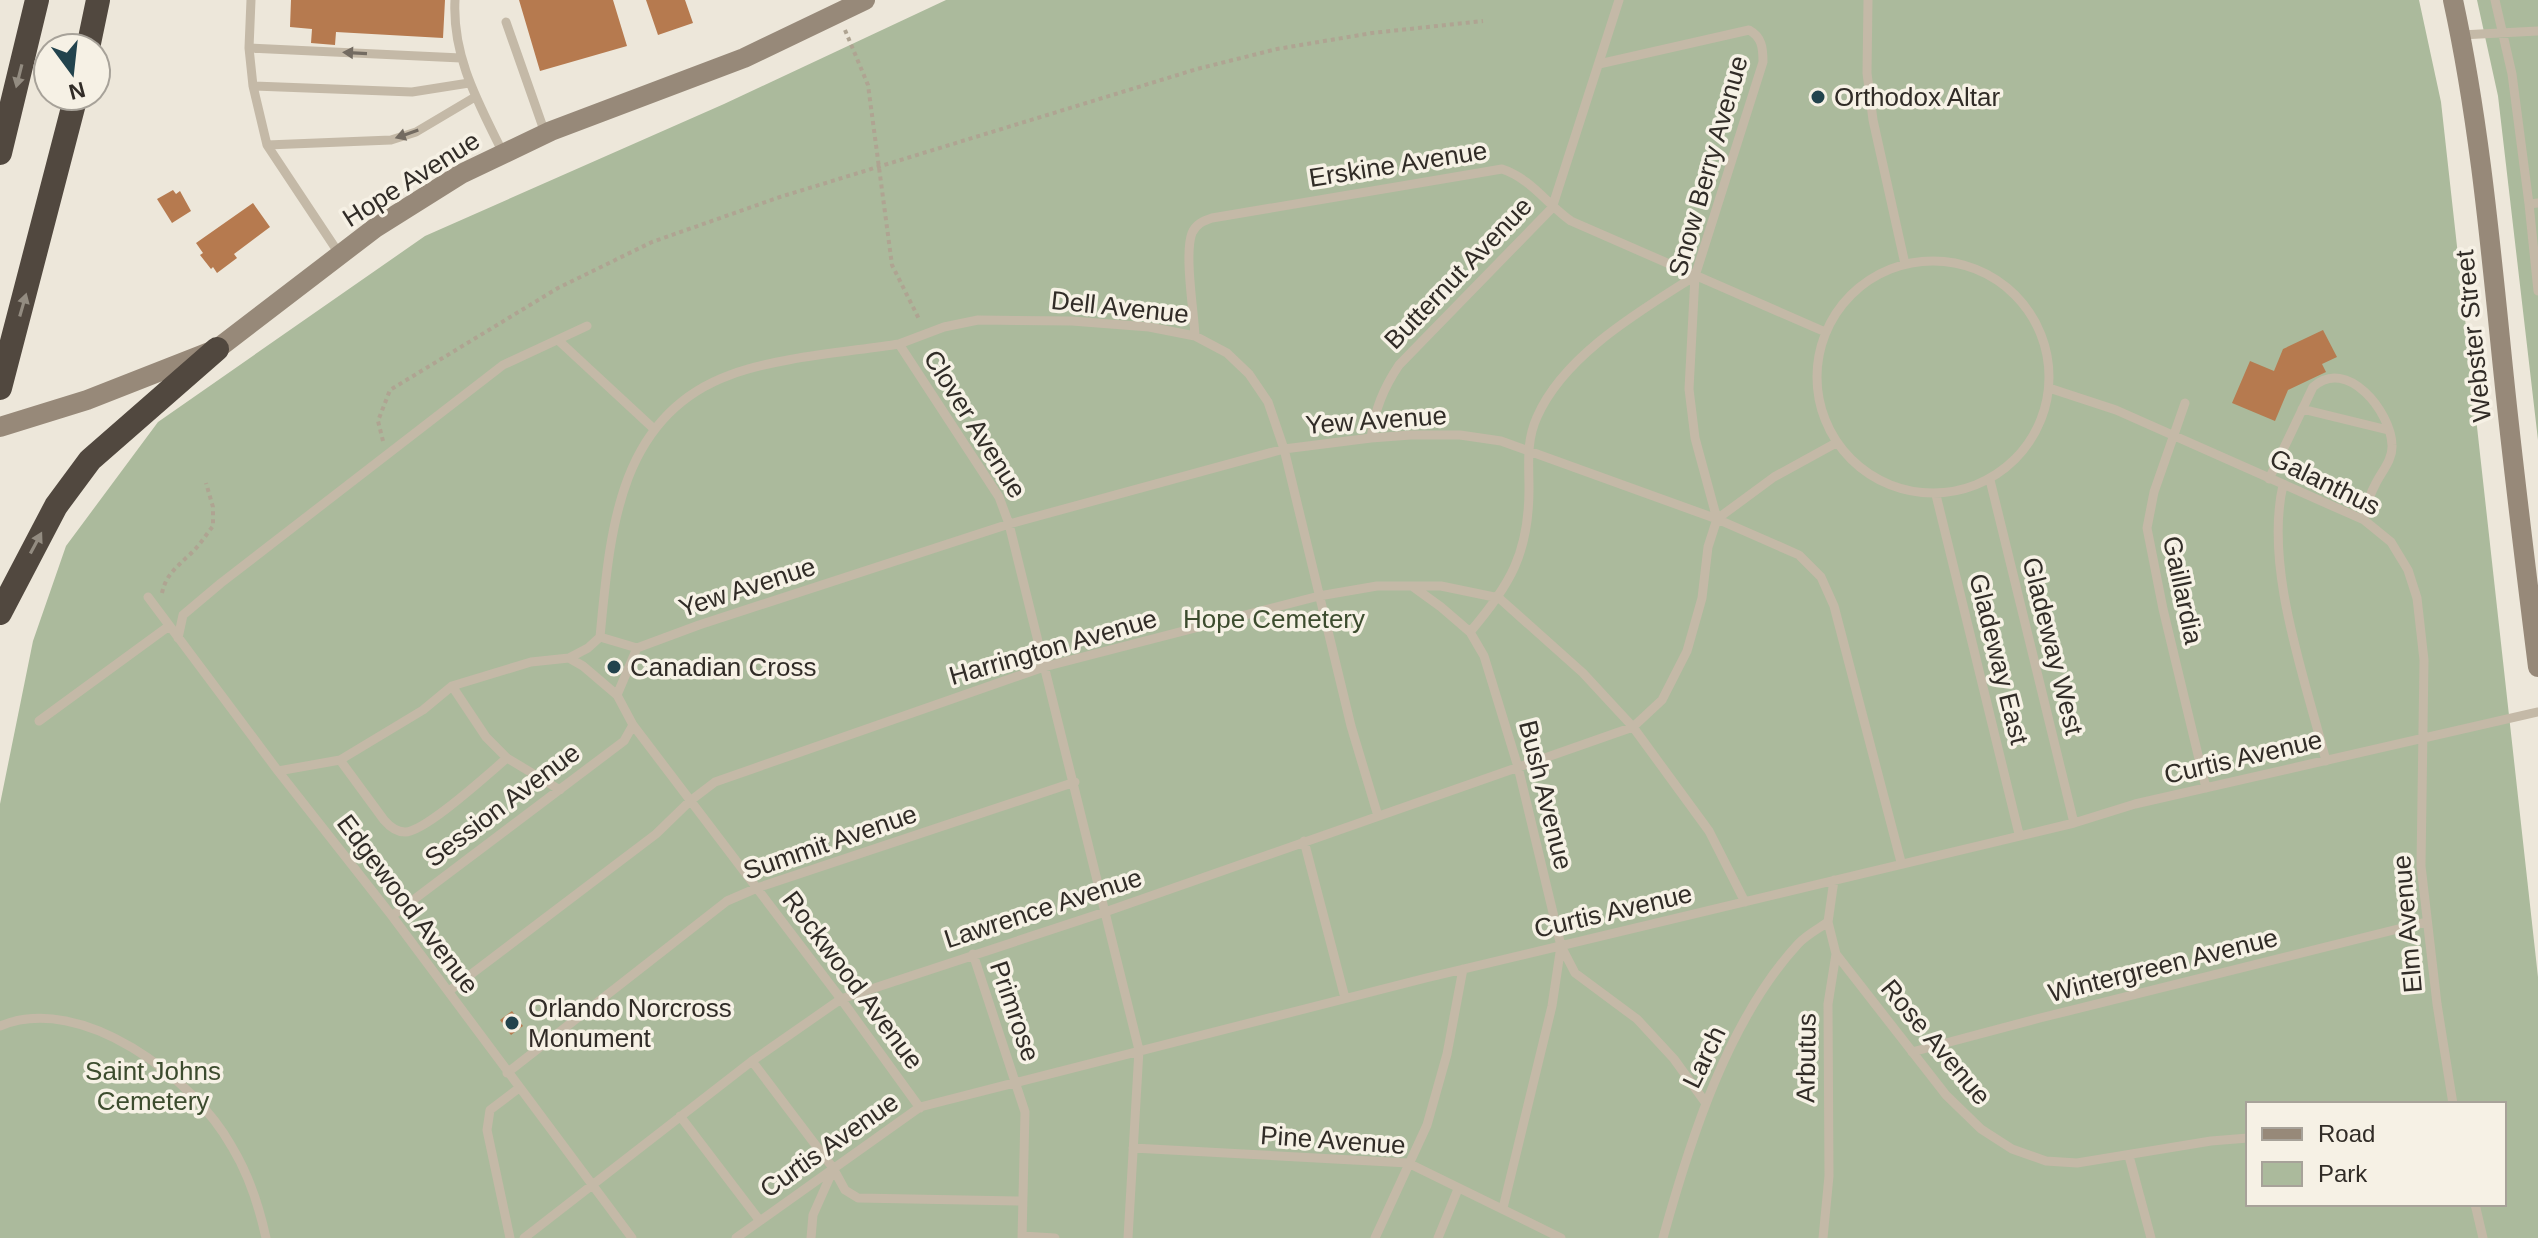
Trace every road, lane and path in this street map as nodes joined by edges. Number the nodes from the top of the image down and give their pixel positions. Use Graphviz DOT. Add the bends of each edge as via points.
graph roads {
  1 [pos="37,0"];
  2 [pos="98,0"];
  3 [pos="251,0"];
  4 [pos="455,0"];
  5 [pos="865,0"];
  6 [pos="1619,0"];
  7 [pos="1868,0"];
  8 [pos="2453,0"];
  9 [pos="2495,0"];
  10 [pos="839,12"];
  11 [pos="1483,21"];
  12 [pos="506,22"];
  13 [pos="2538,31"];
  14 [pos="91,32"];
  15 [pos="2461,35"];
  16 [pos="2503,35"];
  17 [pos="249,48"];
  18 [pos="461,58"];
  19 [pos="1599,64"];
  20 [pos="469,83"];
  21 [pos="253,86"];
  22 [pos="475,97"];
  23 [pos="72,112"];
  24 [pos="545,133"];
  25 [pos="267,145"];
  26 [pos="0,153"];
  27 [pos="503,153"];
  28 [pos="880,168"];
  29 [pos="2534,203"];
  30 [pos="1552,208"];
  31 [pos="340,255"];
  32 [pos="1905,264"];
  33 [pos="1695,276"];
  34 [pos="2538,291"];
  35 [pos="587,326"];
  36 [pos="1823,331"];
  37 [pos="927,333"];
  38 [pos="1195,336"];
  39 [pos="558,340"];
  40 [pos="899,344"];
  41 [pos="217,349"];
  42 [pos="1,384"];
  43 [pos="2049,388"];
  44 [pos="2185,403"];
  45 [pos="2302,409"];
  46 [pos="0,427"];
  47 [pos="654,429"];
  48 [pos="2388,430"];
  49 [pos="2174,435"];
  50 [pos="1371,438"];
  51 [pos="1836,443"];
  52 [pos="1528,448"];
  53 [pos="1284,449"];
  54 [pos="386,454"];
  55 [pos="2269,479"];
  56 [pos="1990,480"];
  57 [pos="206,483"];
  58 [pos="2283,485"];
  59 [pos="1936,495"];
  60 [pos="1717,519"];
  61 [pos="2364,520"];
  62 [pos="1009,524"];
  63 [pos="1412,586"];
  64 [pos="1319,596"];
  65 [pos="148,597"];
  66 [pos="1499,598"];
  67 [pos="159,611"];
  68 [pos="0,613"];
  69 [pos="169,626"];
  70 [pos="1470,632"];
  71 [pos="600,637"];
  72 [pos="178,638"];
  73 [pos="637,648"];
  74 [pos="569,658"];
  75 [pos="1044,667"];
  76 [pos="2538,667"];
  77 [pos="452,686"];
  78 [pos="617,695"];
  79 [pos="2538,712"];
  80 [pos="39,721"];
  81 [pos="633,725"];
  82 [pos="1633,727"];
  83 [pos="2421,739"];
  84 [pos="507,758"];
  85 [pos="340,760"];
  86 [pos="2326,761"];
  87 [pos="1518,767"];
  88 [pos="278,771"];
  89 [pos="1075,782"];
  90 [pos="2206,788"];
  91 [pos="560,790"];
  92 [pos="690,801"];
  93 [pos="1378,816"];
  94 [pos="2074,823"];
  95 [pos="2019,834"];
  96 [pos="1304,841"];
  97 [pos="1901,862"];
  98 [pos="1834,880"];
  99 [pos="757,888"];
  100 [pos="1745,902"];
  101 [pos="1105,912"];
  102 [pos="392,916"];
  103 [pos="1828,922"];
  104 [pos="2426,922"];
  105 [pos="1561,946"];
  106 [pos="973,954"];
  107 [pos="1836,954"];
  108 [pos="1463,969"];
  109 [pos="449,991"];
  110 [pos="1345,998"];
  111 [pos="841,999"];
  112 [pos="0,1026"];
  113 [pos="1139,1050"];
  114 [pos="1912,1052"];
  115 [pos="752,1061"];
  116 [pos="507,1073"];
  117 [pos="1016,1081"];
  118 [pos="519,1088"];
  119 [pos="1705,1102"];
  120 [pos="2453,1102"];
  121 [pos="920,1108"];
  122 [pos="680,1116"];
  123 [pos="2246,1138"];
  124 [pos="1133,1148"];
  125 [pos="2129,1156"];
  126 [pos="1408,1163"];
  127 [pos="833,1168"];
  128 [pos="592,1184"];
  129 [pos="1458,1189"];
  130 [pos="1022,1201"];
  131 [pos="2475,1206"];
  132 [pos="1503,1208"];
  133 [pos="760,1221"];
  134 [pos="1022,1237"];
  135 [pos="266,1238"];
  136 [pos="510,1238"];
  137 [pos="524,1238"];
  138 [pos="632,1238"];
  139 [pos="736,1238"];
  140 [pos="811,1238"];
  141 [pos="1055,1238"];
  142 [pos="1128,1238"];
  143 [pos="1375,1238"];
  144 [pos="1438,1238"];
  145 [pos="1561,1238"];
  146 [pos="1663,1238"];
  147 [pos="1823,1238"];
  148 [pos="2151,1238"];
  149 [pos="2483,1238"];
  1 -- 26 [label="highway, one-way"];
  2 -- 14 [label="highway"];
  3 -- 17 [label="lane"];
  4 -- 18 [label="lane"];
  5 -- 10 [label="main road, Hope Avenue"];
  6 -- 19 [label="lane, Butternut Avenue"];
  7 -- 32 [label="lane" via="1867,73 1873,120"];
  8 -- 15 [label="main road, Webster Street"];
  9 -- 16 [label="lane"];
  10 -- 24 [label="main road, Hope Avenue" via="744,58"];
  10 -- 28 [label="path" via="868,85"];
  11 -- 28 [label="path" via="1264,52"];
  12 -- 24 [label="lane"];
  13 -- 16 [label="lane"];
  15 -- 16 [label="lane"];
  15 -- 76 [label="main road, Webster Street"];
  16 -- 29 [label="lane"];
  18 -- 17 [label="lane, one-way"];
  17 -- 21 [label="lane"];
  18 -- 20 [label="lane"];
  19 -- 30 [label="lane, Butternut Avenue"];
  19 -- 33 [label="lane, Snow Berry Avenue" via="1749,30 1763,47 1763,62"];
  20 -- 21 [label="lane" via="412,92"];
  20 -- 22 [label="lane"];
  21 -- 25 [label="lane"];
  22 -- 25 [label="lane, one-way" via="416,132 391,140"];
  22 -- 27 [label="lane"];
  42 -- 23 [label="highway, one-way"];
  24 -- 27 [label="main road, Hope Avenue"];
  25 -- 31 [label="lane"];
  27 -- 31 [label="main road, Hope Avenue" via="416,201"];
  28 -- 37 [label="path" via="892,265"];
  28 -- 54 [label="path" via="652,242 558,288 390,390 378,421"];
  29 -- 34 [label="lane"];
  30 -- 33 [label="lane, Erskine Avenue"];
  30 -- 38 [label="lane, Erskine Avenue" via="1529,183 1502,169 1212,218 1192,234"];
  30 -- 50 [label="lane, Butternut Avenue" via="1399,365 1383,390"];
  31 -- 41 [label="main road, Hope Avenue"];
  32 -- 36 [label="lane" via="1852,292"];
  32 -- 43 [label="lane" via="1954,262 2004,283 2027,306 2041,332 2049,358"];
  33 -- 36 [label="lane, Erskine Avenue"];
  33 -- 52 [label="lane" via="1577,361 1536,417"];
  33 -- 60 [label="lane, Snow Berry Avenue" via="1689,389 1695,438"];
  35 -- 39 [label="lane"];
  36 -- 51 [label="lane" via="1816,352 1818,395"];
  37 -- 38 [label="lane, Dell Avenue" via="978,320 1118,324"];
  37 -- 40 [label="lane, Dell Avenue"];
  38 -- 53 [label="lane, Dell Avenue" via="1227,353 1249,374 1268,402"];
  39 -- 47 [label="lane"];
  39 -- 54 [label="lane" via="503,365"];
  40 -- 47 [label="lane, Clover Avenue" via="732,374 699,388"];
  40 -- 62 [label="lane, Clover Avenue" via="999,497"];
  41 -- 46 [label="main road, Hope Avenue" via="87,400"];
  68 -- 41 [label="highway, one-way" via="56,506 90,460"];
  43 -- 49 [label="lane, Galanthus"];
  43 -- 56 [label="lane" via="2029,438"];
  44 -- 49 [label="lane, Gaillardia"];
  45 -- 48 [label="lane"];
  45 -- 48 [label="lane" via="2319,381 2338,377 2370,396"];
  45 -- 55 [label="lane"];
  47 -- 71 [label="lane, Clover Avenue" via="622,491 609,547"];
  48 -- 61 [label="lane" via="2391,454"];
  49 -- 55 [label="lane, Galanthus"];
  49 -- 90 [label="lane, Gaillardia" via="2148,518 2148,539"];
  50 -- 52 [label="lane, Yew Avenue" via="1460,435"];
  50 -- 53 [label="lane, Yew Avenue"];
  51 -- 59 [label="lane" via="1886,483"];
  51 -- 60 [label="lane" via="1774,477"];
  52 -- 60 [label="lane, Yew Avenue"];
  52 -- 66 [label="lane" via="1528,519 1521,554"];
  53 -- 62 [label="lane, Yew Avenue"];
  53 -- 64 [label="lane, Dell Avenue"];
  54 -- 72 [label="lane" via="183,615"];
  55 -- 58 [label="lane, Galanthus"];
  56 -- 59 [label="lane" via="1950,496"];
  56 -- 94 [label="lane, Gladeway West"];
  57 -- 67 [label="path" via="213,526 174,568 164,584"];
  58 -- 61 [label="lane, Galanthus"];
  58 -- 86 [label="lane" via="2277,555"];
  59 -- 95 [label="lane, Gladeway East"];
  60 -- 82 [label="lane" via="1687,651 1662,700"];
  60 -- 97 [label="lane, Yew Avenue" via="1799,555 1821,577 1834,606"];
  61 -- 83 [label="lane, Galanthus" via="2391,542 2417,598 2424,660"];
  62 -- 73 [label="lane, Yew Avenue"];
  62 -- 75 [label="lane, Clover Avenue"];
  63 -- 64 [label="lane, Harrington Avenue"];
  63 -- 66 [label="lane, Harrington Avenue"];
  63 -- 70 [label="lane, Bush Avenue"];
  64 -- 75 [label="lane, Harrington Avenue"];
  64 -- 93 [label="lane, Dell Avenue"];
  65 -- 67 [label="lane, Edgewood Avenue"];
  66 -- 70 [label="lane"];
  66 -- 82 [label="lane" via="1583,673"];
  67 -- 69 [label="lane, Edgewood Avenue"];
  69 -- 72 [label="lane, Edgewood Avenue"];
  69 -- 80 [label="lane"];
  70 -- 87 [label="lane, Bush Avenue" via="1484,656"];
  71 -- 73 [label="lane"];
  71 -- 74 [label="lane"];
  72 -- 88 [label="lane, Edgewood Avenue"];
  73 -- 78 [label="lane"];
  74 -- 77 [label="lane" via="531,662"];
  74 -- 78 [label="lane, Rockwood Avenue"];
  75 -- 89 [label="lane, Clover Avenue"];
  75 -- 92 [label="lane, Harrington Avenue" via="715,782"];
  77 -- 84 [label="lane"];
  77 -- 85 [label="lane" via="423,710"];
  78 -- 81 [label="lane, Rockwood Avenue"];
  79 -- 83 [label="lane, Curtis Avenue"];
  81 -- 91 [label="lane, Session Avenue" via="624,741"];
  81 -- 92 [label="lane, Rockwood Avenue"];
  82 -- 87 [label="lane, Lawrence Avenue"];
  82 -- 100 [label="lane" via="1709,831"];
  83 -- 86 [label="lane, Curtis Avenue"];
  83 -- 104 [label="lane, Elm Avenue"];
  84 -- 85 [label="lane" via="423,827 401,833 384,820"];
  84 -- 91 [label="lane"];
  85 -- 88 [label="lane"];
  86 -- 90 [label="lane, Curtis Avenue"];
  87 -- 93 [label="lane, Lawrence Avenue"];
  87 -- 105 [label="lane, Bush Avenue"];
  88 -- 102 [label="lane, Edgewood Avenue"];
  89 -- 99 [label="lane, Summit Avenue"];
  89 -- 101 [label="lane, Clover Avenue"];
  90 -- 94 [label="lane, Curtis Avenue"];
  91 -- 102 [label="lane, Session Avenue"];
  92 -- 99 [label="lane, Rockwood Avenue"];
  92 -- 109 [label="lane, Harrington Avenue" via="656,834"];
  93 -- 96 [label="lane, Lawrence Avenue"];
  94 -- 95 [label="lane, Curtis Avenue"];
  95 -- 97 [label="lane, Curtis Avenue"];
  96 -- 101 [label="lane, Lawrence Avenue"];
  96 -- 110 [label="lane"];
  97 -- 98 [label="lane, Curtis Avenue"];
  98 -- 100 [label="lane, Curtis Avenue"];
  98 -- 103 [label="lane, Arbutus"];
  99 -- 111 [label="lane, Rockwood Avenue"];
  99 -- 116 [label="lane, Summit Avenue" via="727,901"];
  100 -- 105 [label="lane, Curtis Avenue"];
  101 -- 106 [label="lane, Lawrence Avenue"];
  101 -- 113 [label="lane, Clover Avenue"];
  102 -- 109 [label="lane, Edgewood Avenue"];
  103 -- 107 [label="lane, Arbutus"];
  103 -- 119 [label="lane, Larch" via="1800,942 1759,995"];
  104 -- 114 [label="lane, Wintergreen Avenue"];
  104 -- 120 [label="lane, Elm Avenue"];
  105 -- 108 [label="lane, Curtis Avenue"];
  105 -- 119 [label="lane" via="1575,973 1637,1019"];
  105 -- 132 [label="lane, Bush Avenue" via="1552,1006"];
  106 -- 111 [label="lane, Lawrence Avenue"];
  106 -- 117 [label="lane, Primrose"];
  107 -- 114 [label="lane, Rose Avenue"];
  107 -- 147 [label="lane, Arbutus" via="1828,1004 1829,1176"];
  108 -- 110 [label="lane, Curtis Avenue"];
  108 -- 126 [label="lane" via="1427,1125"];
  109 -- 116 [label="lane, Edgewood Avenue"];
  110 -- 113 [label="lane, Curtis Avenue"];
  111 -- 115 [label="lane, Lawrence Avenue"];
  111 -- 121 [label="lane, Rockwood Avenue"];
  112 -- 135 [label="lane" via="38,1017 74,1022 146,1057 184,1086 231,1144 250,1180"];
  113 -- 117 [label="lane, Curtis Avenue"];
  113 -- 124 [label="lane, Clover Avenue"];
  114 -- 125 [label="lane, Rose Avenue" via="1981,1129 2012,1149 2046,1161 2077,1163"];
  115 -- 122 [label="lane, Lawrence Avenue"];
  115 -- 127 [label="lane"];
  116 -- 118 [label="lane, Edgewood Avenue"];
  117 -- 121 [label="lane, Curtis Avenue"];
  117 -- 130 [label="lane, Primrose" via="1025,1112"];
  118 -- 128 [label="lane, Edgewood Avenue"];
  118 -- 136 [label="lane" via="490,1110 487,1130"];
  119 -- 146 [label="lane, Larch"];
  121 -- 127 [label="lane, Curtis Avenue"];
  122 -- 128 [label="lane, Lawrence Avenue"];
  122 -- 133 [label="lane"];
  123 -- 125 [label="lane, Rose Avenue"];
  124 -- 126 [label="lane, Pine Avenue"];
  124 -- 142 [label="lane, Clover Avenue"];
  125 -- 148 [label="lane"];
  126 -- 129 [label="lane, Pine Avenue"];
  126 -- 143 [label="lane"];
  127 -- 130 [label="lane" via="845,1190 858,1198"];
  127 -- 133 [label="lane, Curtis Avenue"];
  127 -- 140 [label="lane" via="813,1215"];
  128 -- 137 [label="lane, Lawrence Avenue"];
  128 -- 138 [label="lane, Edgewood Avenue"];
  129 -- 132 [label="lane, Pine Avenue"];
  129 -- 144 [label="lane"];
  130 -- 134 [label="lane, Primrose"];
  131 -- 149 [label="lane"];
  132 -- 145 [label="lane, Pine Avenue"];
  133 -- 139 [label="lane, Curtis Avenue"];
  134 -- 141 [label="lane"];
}
